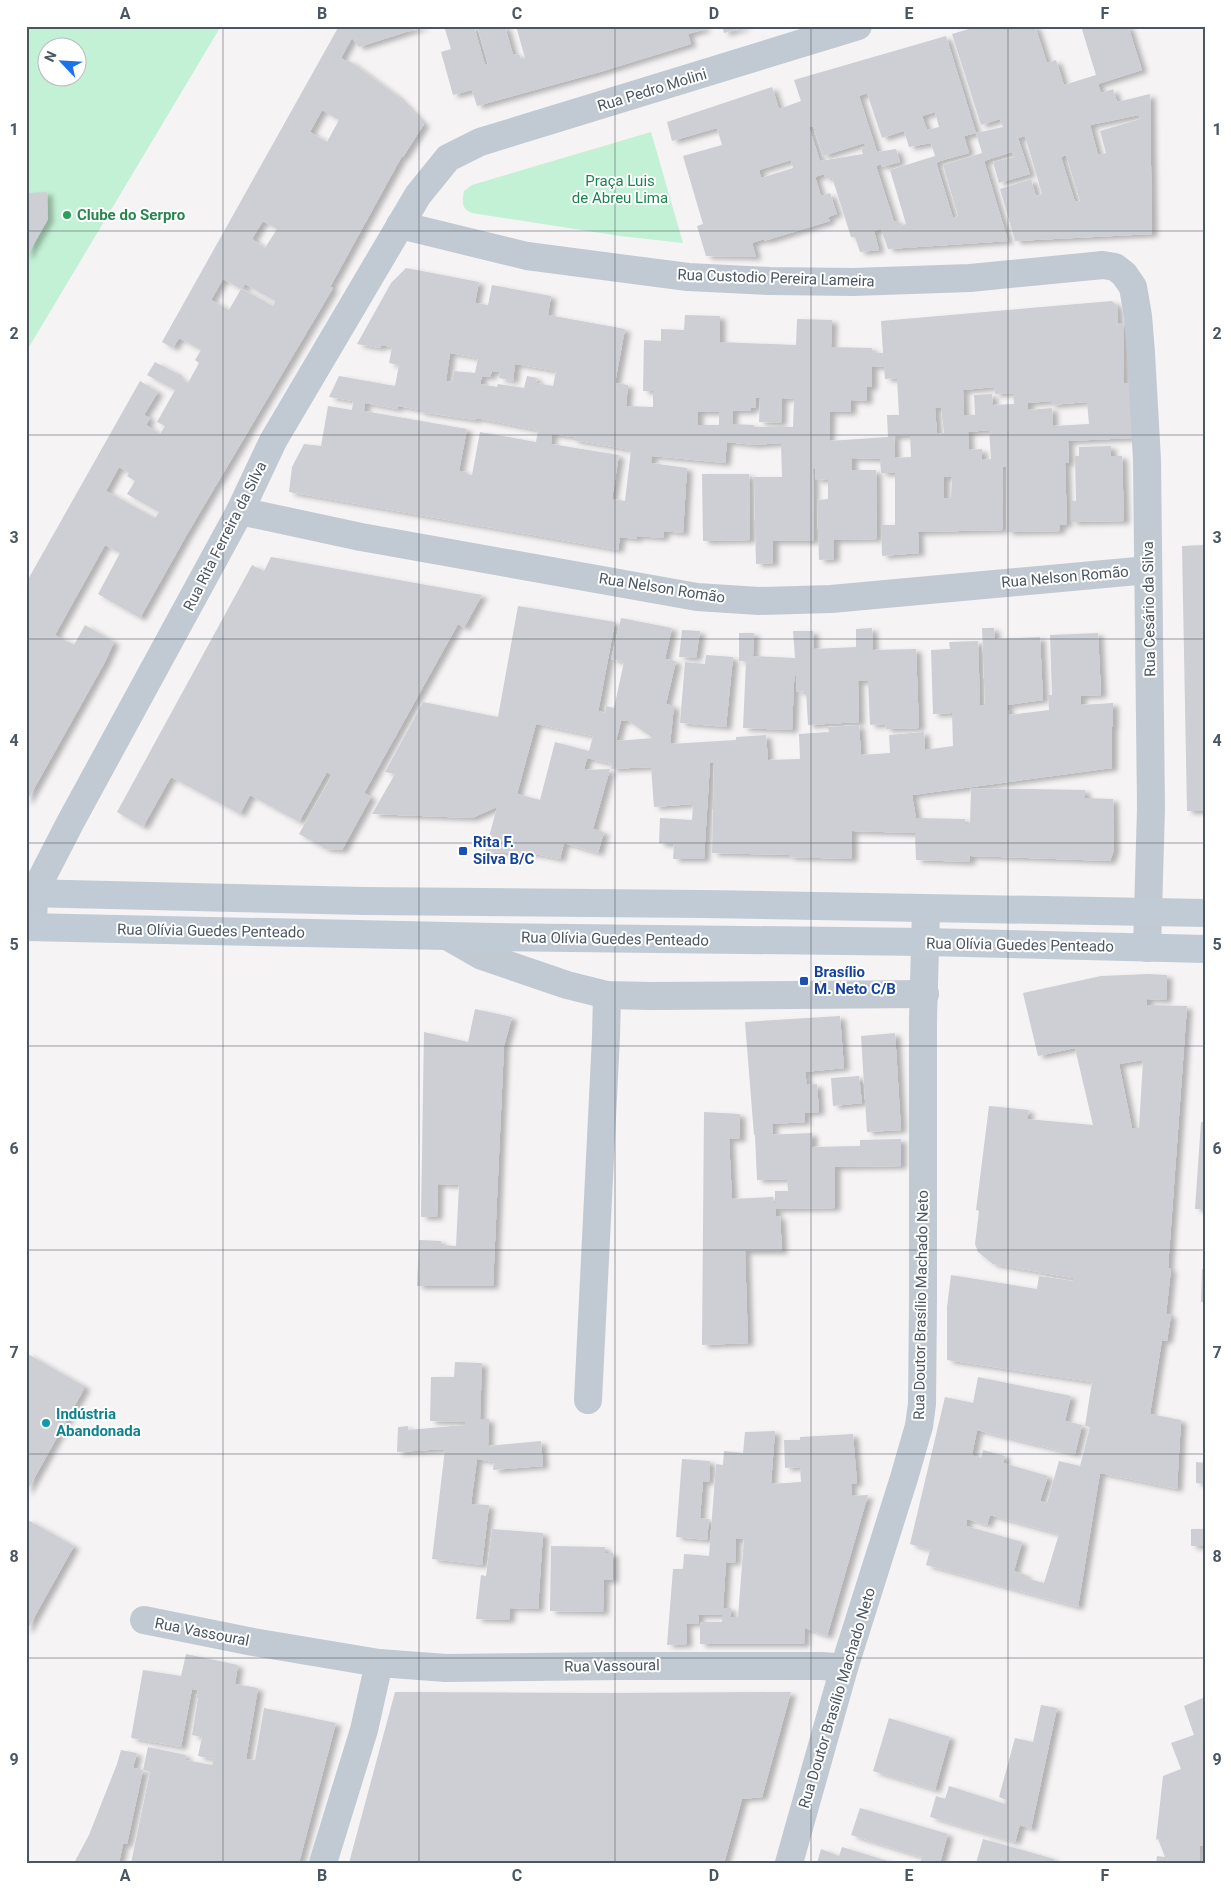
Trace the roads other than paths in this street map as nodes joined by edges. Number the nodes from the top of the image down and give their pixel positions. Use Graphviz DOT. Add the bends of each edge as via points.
graph roads {
  1 [pos="858,26"];
  2 [pos="448,158"];
  3 [pos="400,225"];
  4 [pos="1124,274"];
  5 [pos="240,511"];
  6 [pos="1148,570"];
  7 [pos="30,893"];
  8 [pos="926,909"];
  9 [pos="1148,912"];
  10 [pos="1205,913"];
  11 [pos="30,927"];
  12 [pos="447,936"];
  13 [pos="925,942"];
  14 [pos="1147,948"];
  15 [pos="1205,949"];
  16 [pos="925,994"];
  17 [pos="607,995"];
  18 [pos="588,1400"];
  19 [pos="144,1620"];
  20 [pos="379,1663"];
  21 [pos="844,1668"];
  22 [pos="323,1863"];
  23 [pos="789,1863"];
  1 -- 2 [label="street, Rua Pedro Molini" via="480,142"];
  2 -- 3 [label="street, Rua Rita Ferreira da Silva" via="418,194"];
  3 -- 4 [label="street, Rua Custodio Pereira Lameira" via="528,256 688,277 853,282 970,278 1104,265 1115,267"];
  3 -- 5 [label="street, Rua Rita Ferreira da Silva" via="273,441"];
  4 -- 6 [label="street, Rua Cesário da Silva" via="1133,287 1139,335 1147,460"];
  5 -- 6 [label="street, Rua Nelson Romão" via="361,537 697,597 759,601 831,599"];
  5 -- 7 [label="street, Rua Rita Ferreira da Silva"];
  6 -- 9 [label="street, Rua Cesário da Silva" via="1151,808"];
  7 -- 8 [label="main road"];
  7 -- 11 [label="street, Rua Rita Ferreira da Silva"];
  8 -- 9 [label="main road"];
  8 -- 13 [label="street, Rua Doutor Brasílio Machado Neto"];
  9 -- 10 [label="main road"];
  9 -- 14 [label="street, Rua Cesário da Silva"];
  11 -- 12 [label="main road, Rua Olívia Guedes Penteado"];
  12 -- 13 [label="main road, Rua Olívia Guedes Penteado"];
  12 -- 17 [label="street" via="482,956"];
  13 -- 14 [label="main road, Rua Olívia Guedes Penteado"];
  13 -- 16 [label="street, Rua Doutor Brasílio Machado Neto"];
  14 -- 15 [label="main road, Rua Olívia Guedes Penteado"];
  16 -- 17 [label="street"];
  16 -- 21 [label="street, Rua Doutor Brasílio Machado Neto" via="922,1404 904,1478"];
  17 -- 18 [label="street"];
  19 -- 20 [label="street, Rua Vassoural"];
  20 -- 21 [label="street, Rua Vassoural" via="446,1668"];
  20 -- 22 [label="street" via="364,1730"];
  21 -- 23 [label="street, Rua Doutor Brasílio Machado Neto"];
}
